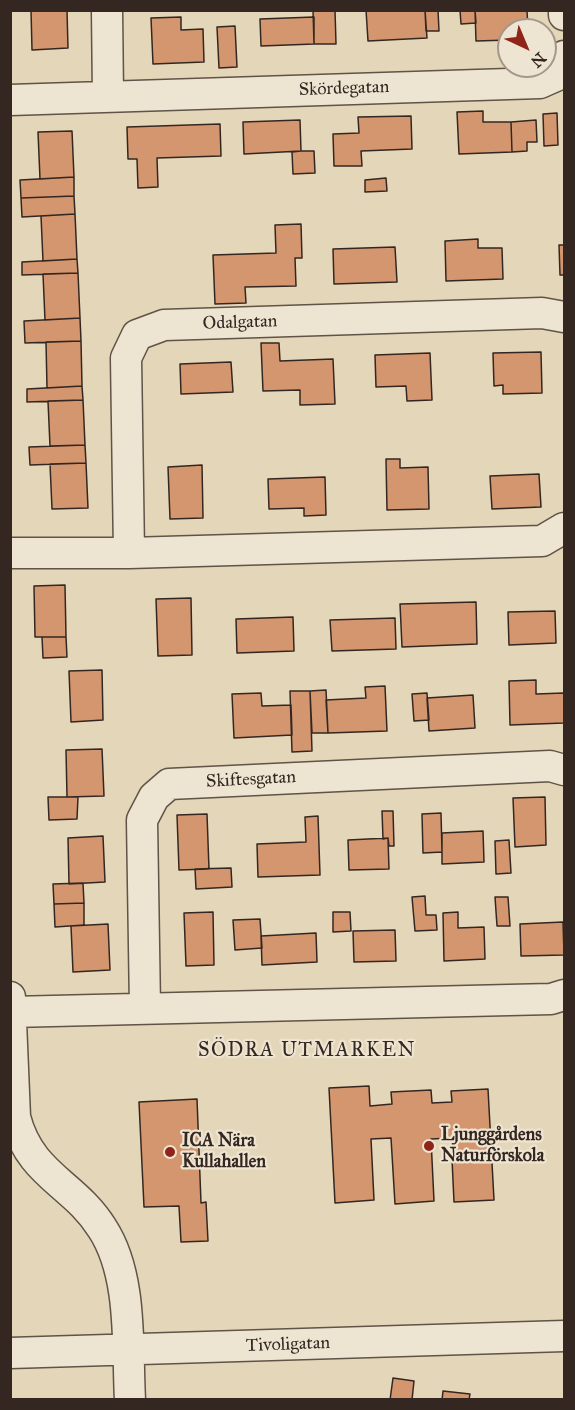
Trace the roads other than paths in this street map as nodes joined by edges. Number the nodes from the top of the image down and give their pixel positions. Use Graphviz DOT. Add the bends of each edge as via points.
graph roads {
  1 [pos="107,10"];
  2 [pos="564,56"];
  3 [pos="108,96"];
  4 [pos="10,100"];
  5 [pos="564,317"];
  6 [pos="564,528"];
  7 [pos="10,553"];
  8 [pos="129,553"];
  9 [pos="564,770"];
  10 [pos="564,995"];
  11 [pos="10,997"];
  12 [pos="145,1008"];
  13 [pos="11,1012"];
  14 [pos="564,1336"];
  15 [pos="128,1350"];
  16 [pos="10,1353"];
  17 [pos="130,1400"];
  1 -- 3 [label="street"];
  2 -- 3 [label="street, Skördegatan" via="558,75 540,82"];
  3 -- 4 [label="street, Skördegatan"];
  5 -- 8 [label="street, Odalgatan" via="542,313 164,325 137,335 126,358"];
  6 -- 8 [label="street" via="542,541"];
  7 -- 8 [label="street"];
  9 -- 12 [label="street, Skiftesgatan" via="550,766 169,784 154,797 142,820"];
  10 -- 12 [label="street" via="552,999"];
  11 -- 13 [label="street"];
  12 -- 13 [label="street"];
  13 -- 15 [label="street" via="19,1133 37,1163 84,1206 113,1249 124,1290"];
  14 -- 15 [label="street, Tivoligatan"];
  15 -- 16 [label="street, Tivoligatan"];
  15 -- 17 [label="street"];
}
